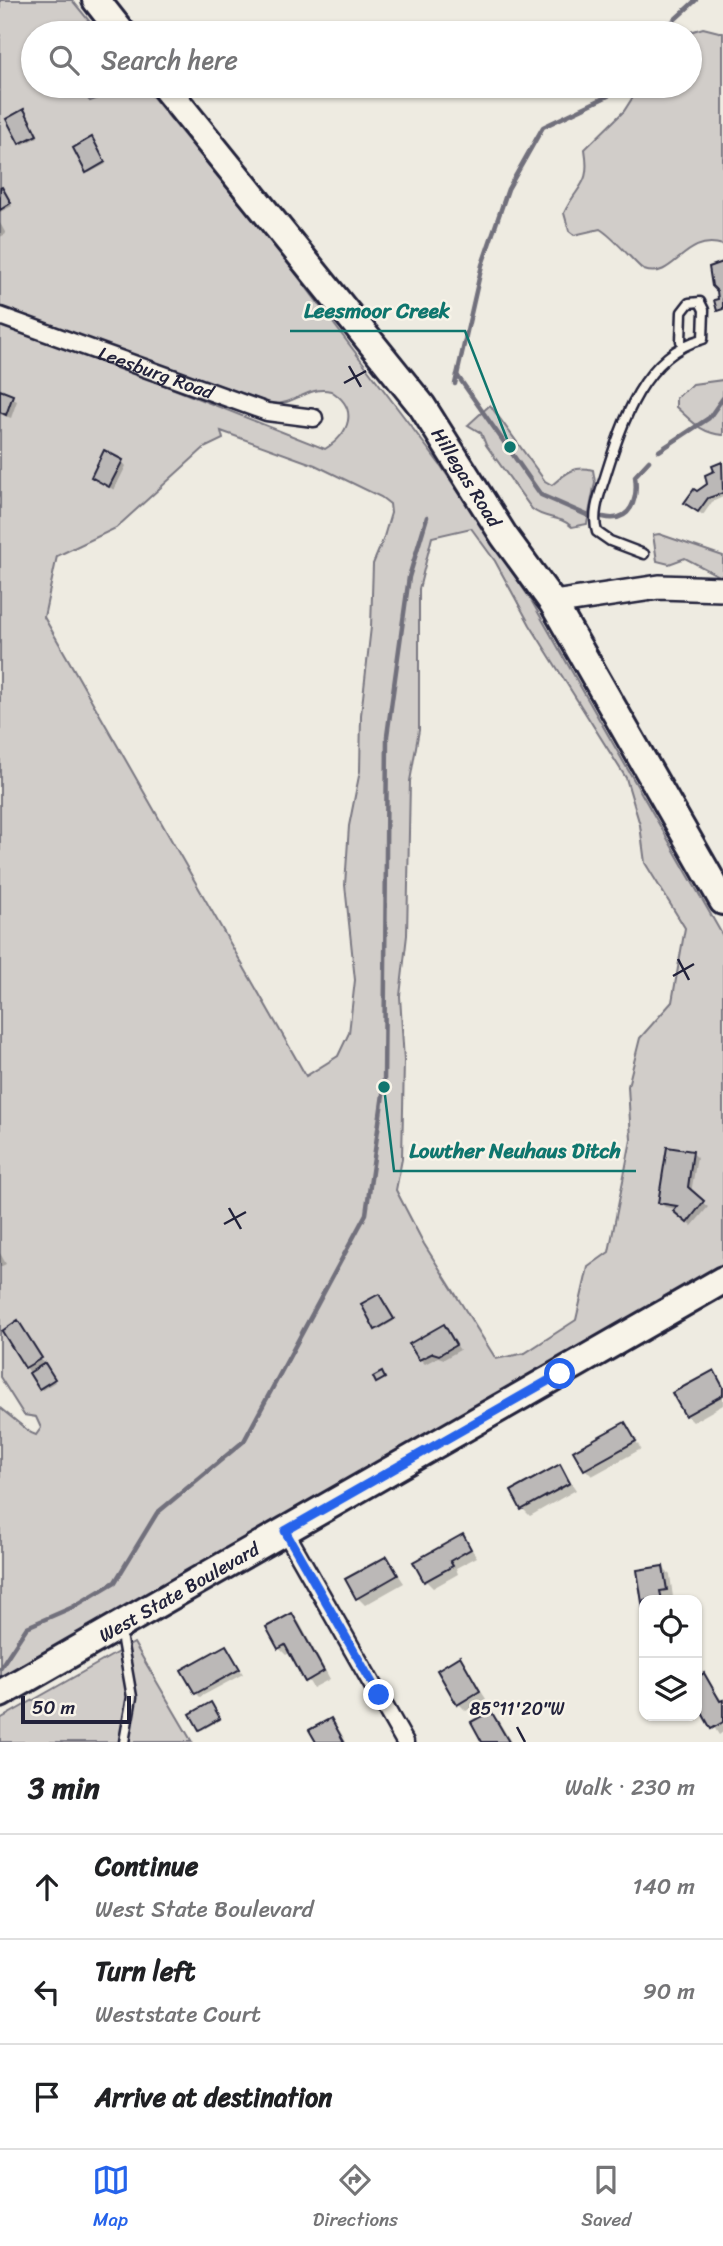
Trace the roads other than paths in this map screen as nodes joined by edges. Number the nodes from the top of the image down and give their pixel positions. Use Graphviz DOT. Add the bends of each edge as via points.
graph roads {
  1 [pos="96,0"];
  2 [pos="113,21"];
  3 [pos="174,98"];
  4 [pos="0,316"];
  5 [pos="681,341"];
  6 [pos="314,418"];
  7 [pos="644,554"];
  8 [pos="723,589"];
  9 [pos="553,603"];
  10 [pos="723,901"];
  11 [pos="723,1280"];
  12 [pos="285,1531"];
  13 [pos="120,1626"];
  14 [pos="0,1694"];
  15 [pos="124,1742"];
  16 [pos="405,1742"];
  1 -- 2 [label="main road"];
  3 -- 9 [label="main road, Hillegas Road" via="422,406 504,536"];
  4 -- 6 [label="street, Leesburg Road" via="267,412"];
  5 -- 7 [label="lane" via="682,312 689,303 700,302 704,339 674,352 636,397 620,428 596,514 597,532"];
  8 -- 9 [label="main road" via="659,587"];
  9 -- 10 [label="main road, Hillegas Road"];
  11 -- 12 [label="main road, West State Boulevard"];
  12 -- 13 [label="main road, West State Boulevard"];
  12 -- 16 [label="street"];
  13 -- 14 [label="main road, West State Boulevard"];
  13 -- 15 [label="lane" via="131,1697"];
}
